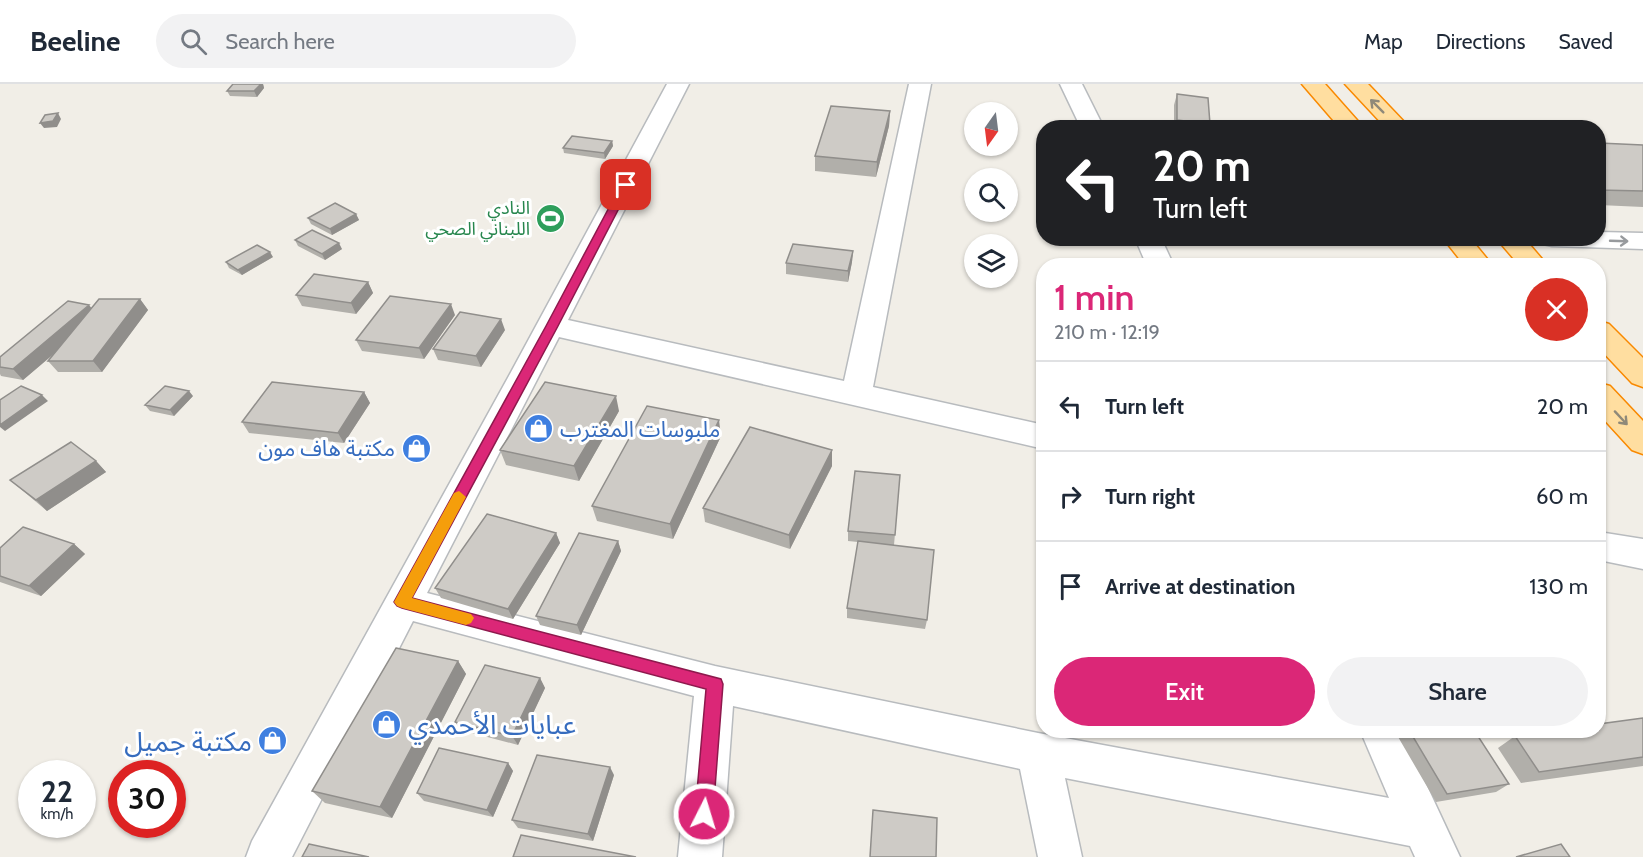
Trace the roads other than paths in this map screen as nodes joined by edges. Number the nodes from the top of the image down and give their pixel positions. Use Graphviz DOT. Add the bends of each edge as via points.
graph roads {
  1 [pos="678,84"];
  2 [pos="921,84"];
  3 [pos="1071,84"];
  4 [pos="1313,84"];
  5 [pos="1356,84"];
  6 [pos="1089,120"];
  7 [pos="1346,120"];
  8 [pos="1391,120"];
  9 [pos="1606,223"];
  10 [pos="1643,225"];
  11 [pos="1606,240"];
  12 [pos="1643,242"];
  13 [pos="1463,246"];
  14 [pos="1516,246"];
  15 [pos="1473,258"];
  16 [pos="1528,258"];
  17 [pos="552,326"];
  18 [pos="1606,338"];
  19 [pos="1643,376"];
  20 [pos="857,393"];
  21 [pos="1606,402"];
  22 [pos="1036,435"];
  23 [pos="1643,442"];
  24 [pos="1606,547"];
  25 [pos="1643,554"];
  26 [pos="402,602"];
  27 [pos="715,684"];
  28 [pos="1384,738"];
  29 [pos="1038,753"];
  30 [pos="1430,841"];
  31 [pos="268,857"];
  32 [pos="700,857"];
  33 [pos="1060,857"];
  1 -- 17 [label="street"];
  2 -- 20 [label="street"];
  3 -- 6 [label="street"];
  4 -- 7 [label="highway"];
  8 -- 5 [label="highway, one-way"];
  9 -- 10 [label="street"];
  11 -- 12 [label="street, one-way"];
  13 -- 15 [label="highway"];
  14 -- 16 [label="highway"];
  17 -- 20 [label="street"];
  17 -- 26 [label="street"];
  18 -- 19 [label="highway"];
  20 -- 22 [label="street"];
  21 -- 23 [label="highway, one-way"];
  24 -- 25 [label="street"];
  26 -- 27 [label="street"];
  26 -- 31 [label="street"];
  27 -- 29 [label="street"];
  27 -- 32 [label="street"];
  28 -- 30 [label="street"];
  29 -- 30 [label="street"];
  29 -- 33 [label="street"];
}
